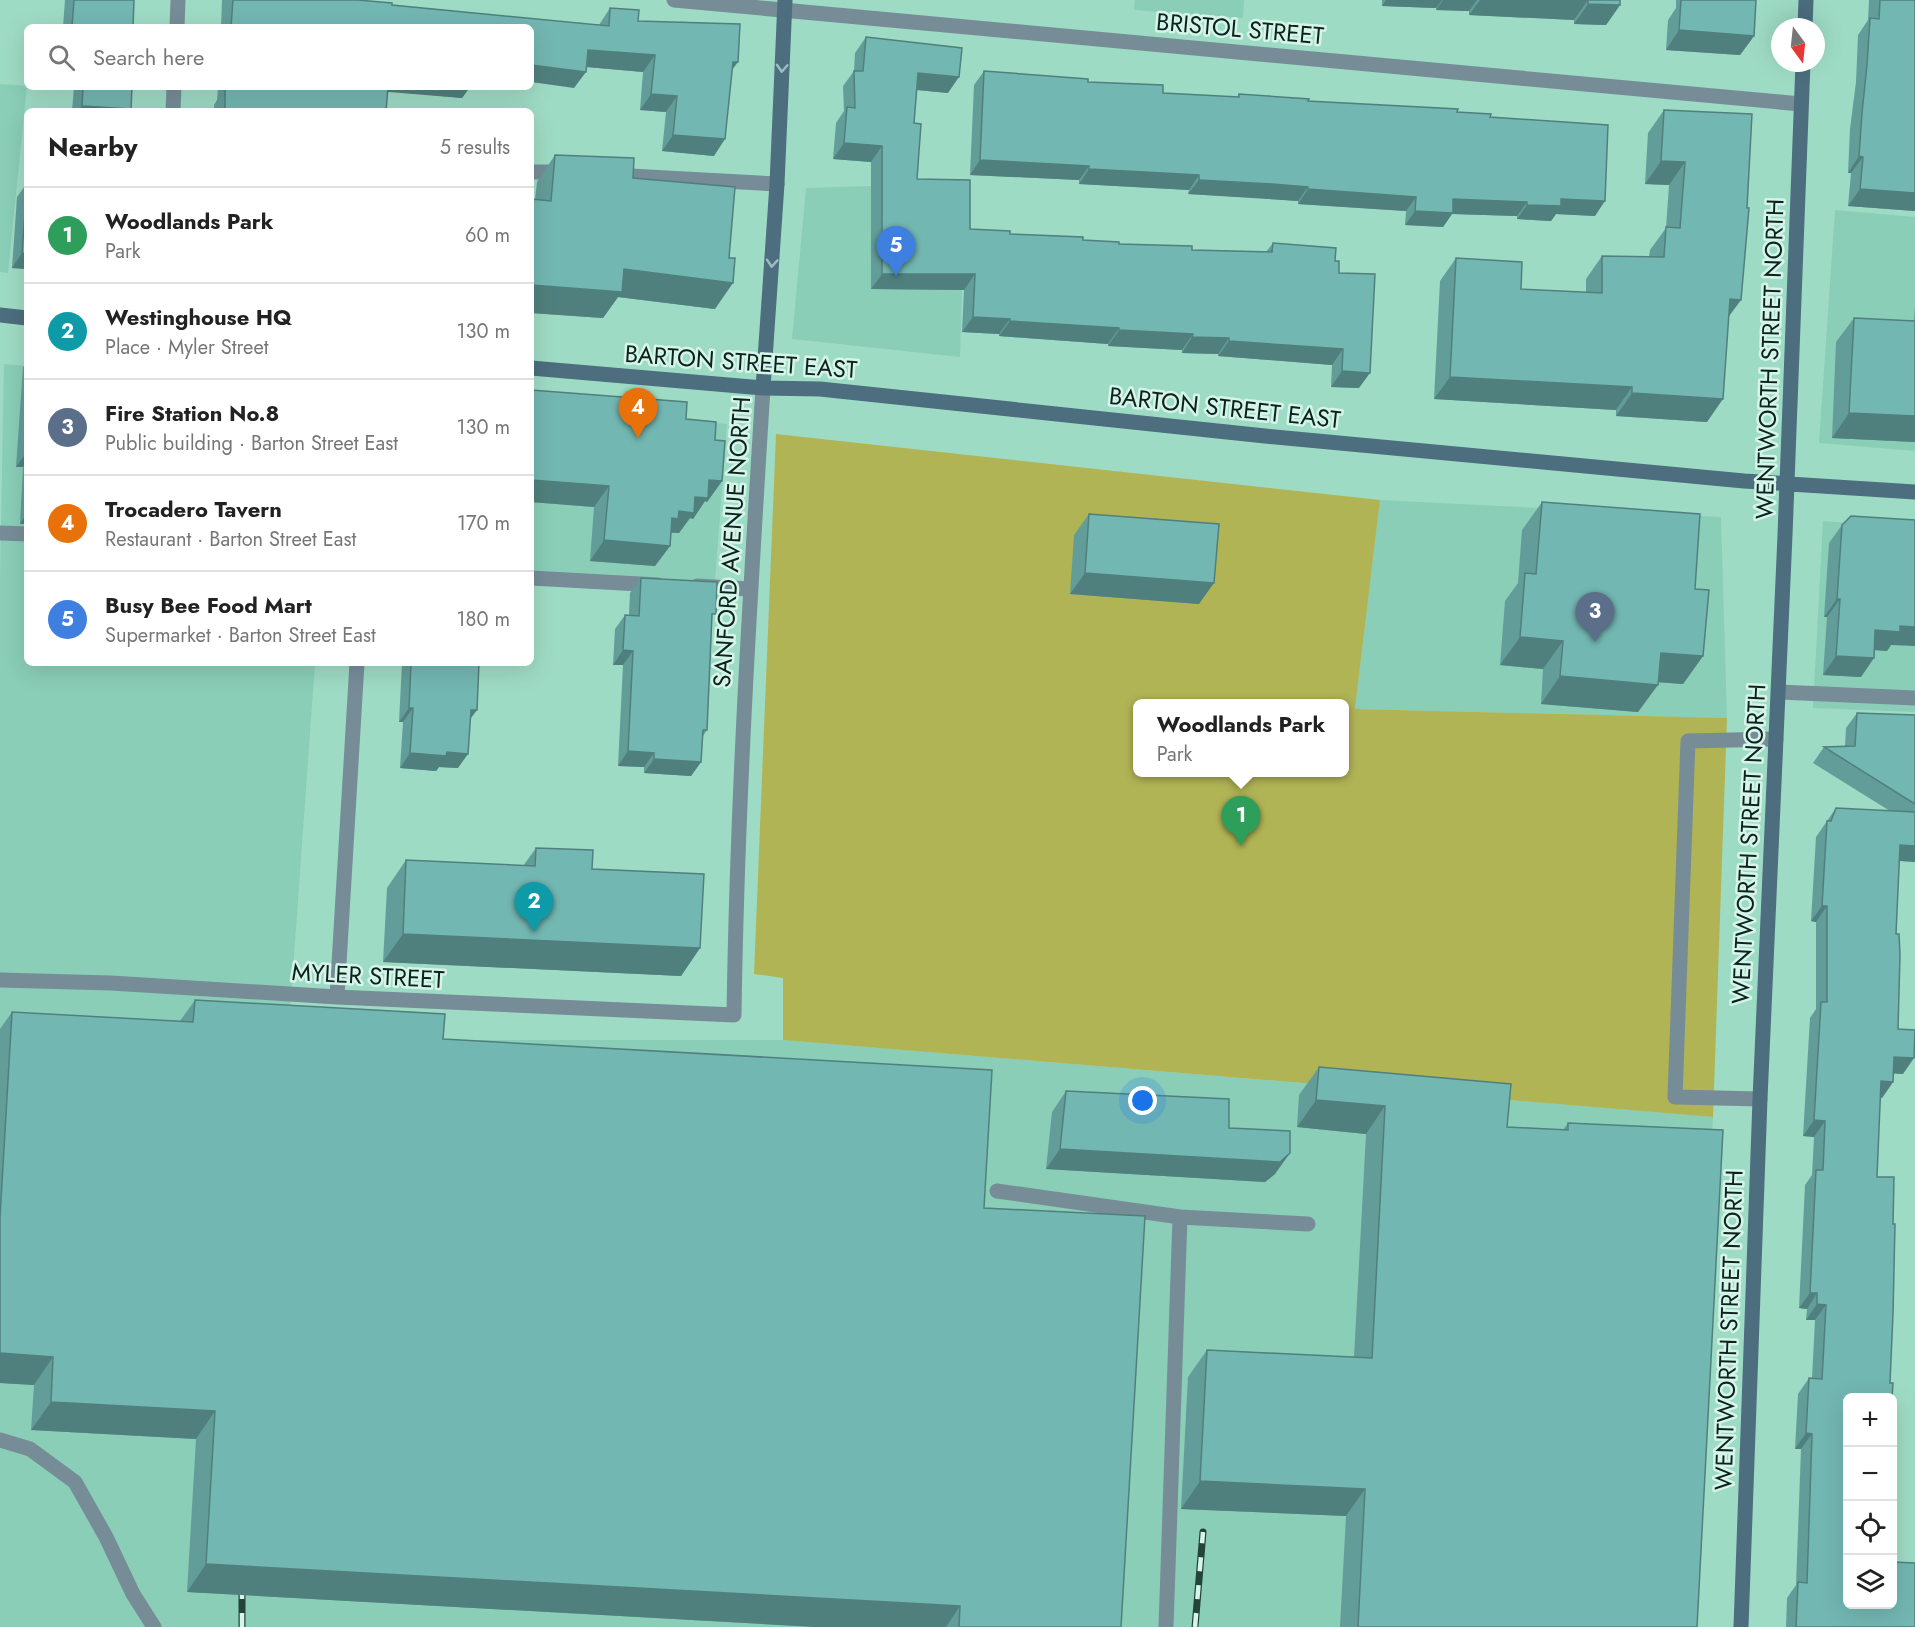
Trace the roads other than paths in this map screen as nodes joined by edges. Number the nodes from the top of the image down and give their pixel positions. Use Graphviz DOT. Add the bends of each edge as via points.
graph roads {
  1 [pos="178,0"];
  2 [pos="674,0"];
  3 [pos="1806,0"];
  4 [pos="785,5"];
  5 [pos="1805,18"];
  6 [pos="177,24"];
  7 [pos="1803,72"];
  8 [pos="174,90"];
  9 [pos="1802,104"];
  10 [pos="173,108"];
  11 [pos="534,172"];
  12 [pos="777,184"];
  13 [pos="0,315"];
  14 [pos="24,318"];
  15 [pos="534,368"];
  16 [pos="764,388"];
  17 [pos="1787,483"];
  18 [pos="1915,492"];
  19 [pos="0,533"];
  20 [pos="24,534"];
  21 [pos="534,578"];
  22 [pos="750,589"];
  23 [pos="357,666"];
  24 [pos="1779,692"];
  25 [pos="1915,698"];
  26 [pos="1776,739"];
  27 [pos="0,980"];
  28 [pos="337,998"];
  29 [pos="734,1015"];
  30 [pos="1760,1099"];
  31 [pos="997,1191"];
  32 [pos="1180,1217"];
  33 [pos="1308,1224"];
  34 [pos="0,1440"];
  35 [pos="154,1627"];
  36 [pos="1166,1627"];
  37 [pos="1741,1627"];
  1 -- 6 [label="street"];
  2 -- 4 [label="street, BRISTOL STREET"];
  3 -- 5 [label="main road"];
  4 -- 9 [label="street, BRISTOL STREET"];
  4 -- 12 [label="main road, SANFORD AVENUE NORTH, one-way"];
  7 -- 9 [label="main road, WENTWORTH STREET NORTH"];
  8 -- 10 [label="street"];
  9 -- 17 [label="main road, WENTWORTH STREET NORTH"];
  11 -- 12 [label="street"];
  12 -- 16 [label="main road, SANFORD AVENUE NORTH, one-way"];
  13 -- 14 [label="main road"];
  15 -- 16 [label="main road, BARTON STREET EAST"];
  16 -- 17 [label="main road, BARTON STREET EAST" via="820,389 1265,436"];
  16 -- 22 [label="street, SANFORD AVENUE NORTH"];
  17 -- 18 [label="main road, BARTON STREET EAST"];
  17 -- 24 [label="main road, WENTWORTH STREET NORTH"];
  19 -- 20 [label="street"];
  21 -- 22 [label="street"];
  22 -- 29 [label="street, SANFORD AVENUE NORTH"];
  23 -- 28 [label="street"];
  24 -- 25 [label="street"];
  24 -- 26 [label="main road, WENTWORTH STREET NORTH"];
  26 -- 30 [label="main road, WENTWORTH STREET NORTH"];
  26 -- 30 [label="street" via="1688,741 1675,1098"];
  27 -- 28 [label="street, MYLER STREET"];
  28 -- 29 [label="street, MYLER STREET"];
  30 -- 37 [label="main road, WENTWORTH STREET NORTH"];
  31 -- 32 [label="street"];
  32 -- 33 [label="street"];
  32 -- 36 [label="street"];
  34 -- 35 [label="street" via="30,1449 75,1482"];
}
